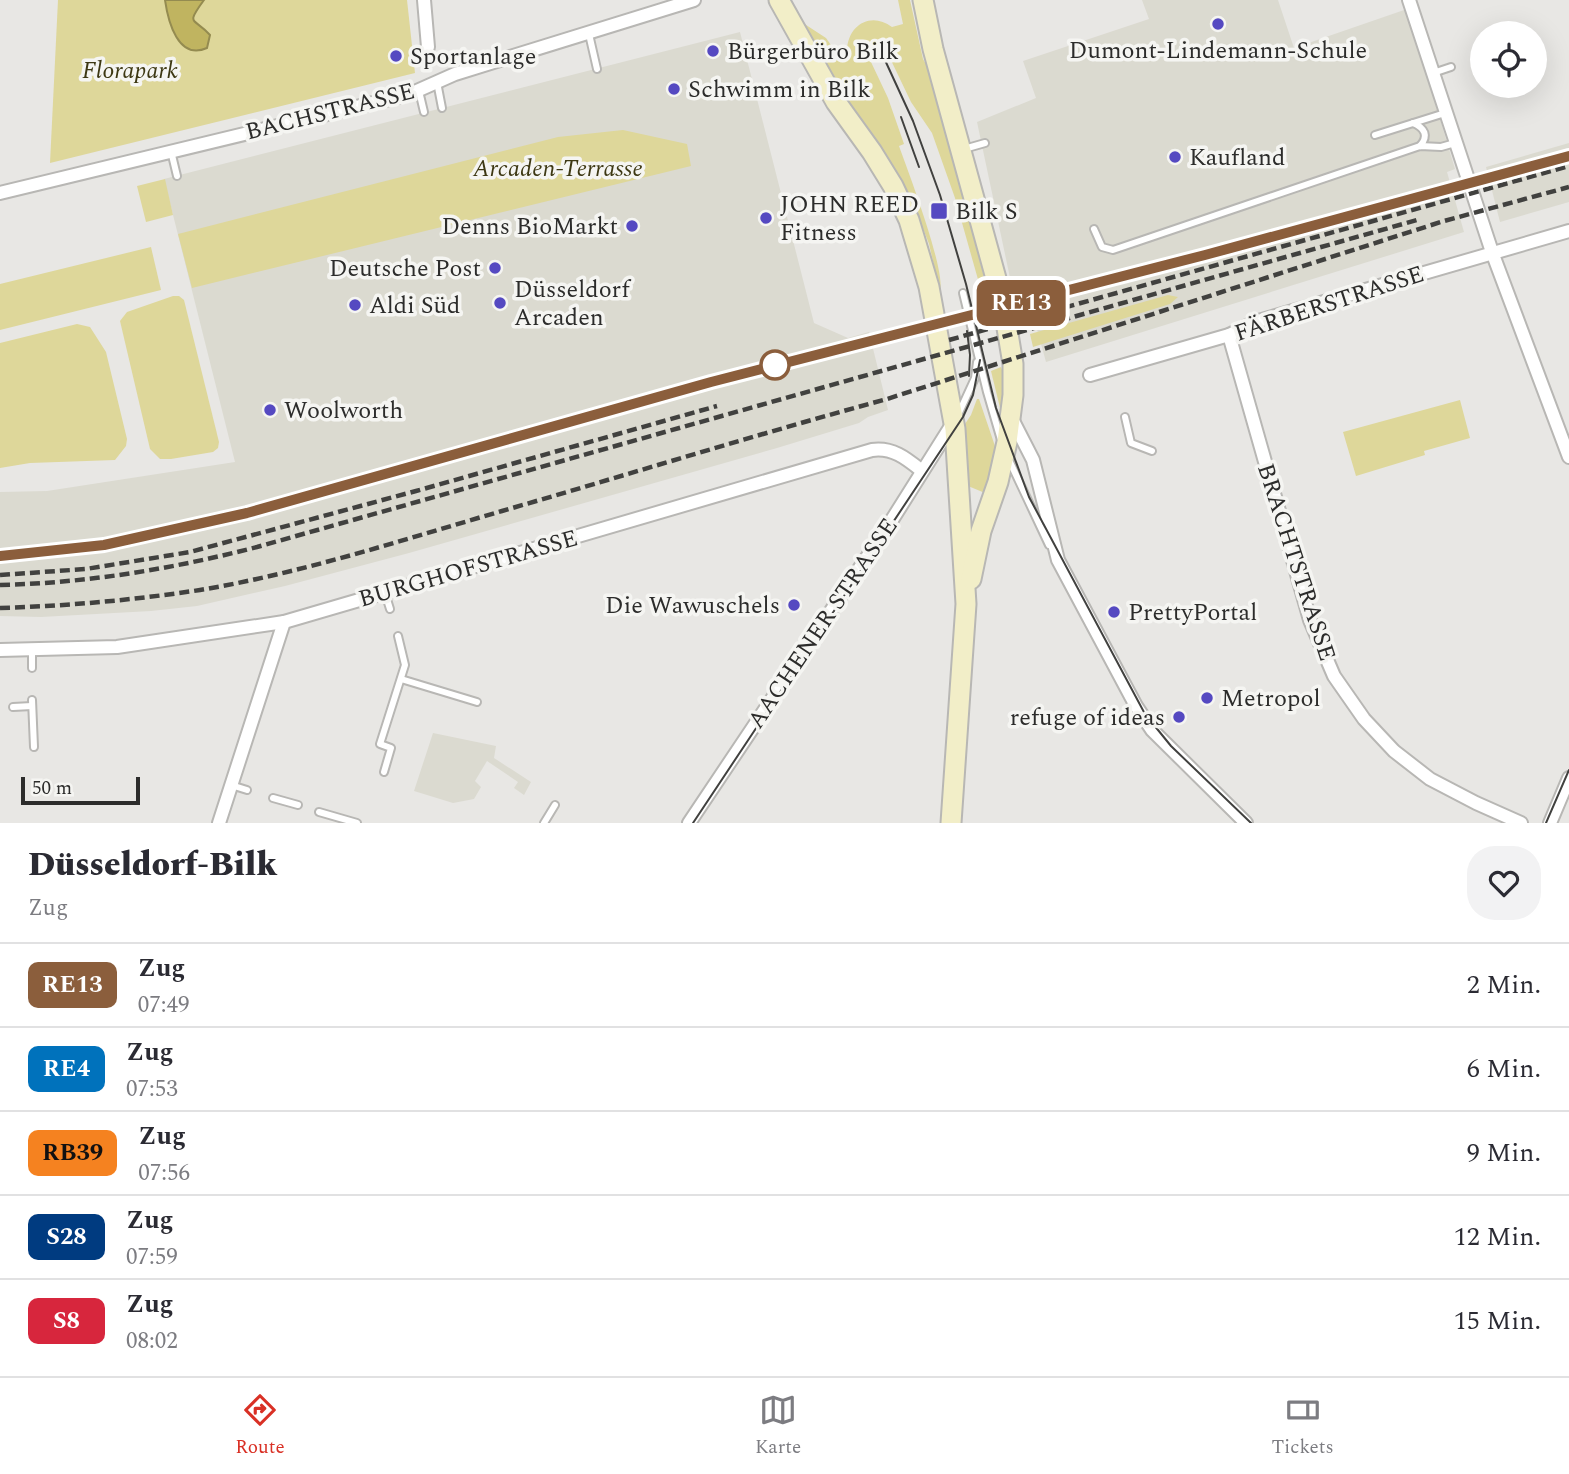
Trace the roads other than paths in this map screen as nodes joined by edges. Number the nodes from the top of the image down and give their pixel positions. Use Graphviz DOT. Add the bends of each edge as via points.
graph roads {
  1 [pos="424,0"];
  2 [pos="694,0"];
  3 [pos="779,0"];
  4 [pos="923,0"];
  5 [pos="1409,0"];
  6 [pos="589,33"];
  7 [pos="428,47"];
  8 [pos="1451,67"];
  9 [pos="597,69"];
  10 [pos="1433,73"];
  11 [pos="437,81"];
  12 [pos="419,91"];
  13 [pos="442,108"];
  14 [pos="424,112"];
  15 [pos="1445,113"];
  16 [pos="1413,123"];
  17 [pos="1376,135"];
  18 [pos="985,143"];
  19 [pos="1455,144"];
  20 [pos="1420,146"];
  21 [pos="171,150"];
  22 [pos="960,150"];
  23 [pos="177,176"];
  24 [pos="0,193"];
  25 [pos="1094,229"];
  26 [pos="1569,230"];
  27 [pos="1492,251"];
  28 [pos="962,293"];
  29 [pos="1229,335"];
  30 [pos="977,357"];
  31 [pos="1090,375"];
  32 [pos="1125,417"];
  33 [pos="1012,419"];
  34 [pos="954,421"];
  35 [pos="1006,451"];
  36 [pos="1152,451"];
  37 [pos="1569,457"];
  38 [pos="922,471"];
  39 [pos="1058,560"];
  40 [pos="385,591"];
  41 [pos="966,604"];
  42 [pos="390,609"];
  43 [pos="284,622"];
  44 [pos="397,636"];
  45 [pos="0,650"];
  46 [pos="32,650"];
  47 [pos="32,668"];
  48 [pos="401,679"];
  49 [pos="477,702"];
  50 [pos="13,706"];
  51 [pos="34,747"];
  52 [pos="384,772"];
  53 [pos="1569,779"];
  54 [pos="231,785"];
  55 [pos="247,790"];
  56 [pos="274,798"];
  57 [pos="555,805"];
  58 [pos="298,806"];
  59 [pos="319,812"];
  60 [pos="342,821"];
  61 [pos="219,823"];
  62 [pos="357,823"];
  63 [pos="544,823"];
  64 [pos="689,823"];
  65 [pos="951,823"];
  66 [pos="1246,823"];
  67 [pos="1521,823"];
  68 [pos="1550,823"];
  1 -- 7 [label="street"];
  2 -- 6 [label="street, BACHSTRASSE"];
  3 -- 34 [label="main road" via="905,211 924,265"];
  4 -- 22 [label="main road"];
  5 -- 10 [label="street"];
  6 -- 9 [label="lane"];
  6 -- 11 [label="street, BACHSTRASSE"];
  8 -- 10 [label="lane"];
  10 -- 15 [label="street"];
  11 -- 12 [label="street, BACHSTRASSE"];
  11 -- 13 [label="lane"];
  12 -- 14 [label="lane"];
  12 -- 21 [label="street, BACHSTRASSE"];
  15 -- 16 [label="lane"];
  15 -- 19 [label="street"];
  16 -- 17 [label="lane"];
  16 -- 20 [label="lane" via="1426,134"];
  18 -- 22 [label="lane"];
  19 -- 20 [label="lane"];
  19 -- 27 [label="street"];
  20 -- 25 [label="lane" via="1112,250 1100,244"];
  21 -- 23 [label="lane"];
  21 -- 24 [label="street, BACHSTRASSE"];
  22 -- 33 [label="main road" via="1006,316 1012,348"];
  26 -- 27 [label="street, FÄRBERSTRASSE"];
  27 -- 29 [label="street, FÄRBERSTRASSE" via="1255,322"];
  27 -- 37 [label="street"];
  28 -- 30 [label="lane"];
  29 -- 31 [label="street, FÄRBERSTRASSE"];
  29 -- 67 [label="street, BRACHTSTRASSE" via="1310,620 1334,676 1394,751 1430,779"];
  30 -- 34 [label="lane" via="975,378"];
  30 -- 35 [label="lane"];
  32 -- 36 [label="lane" via="1131,443"];
  33 -- 35 [label="main road"];
  33 -- 39 [label="street" via="1033,460"];
  34 -- 38 [label="street, AACHENER STRASSE"];
  34 -- 41 [label="main road"];
  35 -- 39 [label="lane"];
  35 -- 41 [label="main road" via="981,531"];
  38 -- 40 [label="street, BURGHOFSTRASSE" via="894,452 872,450"];
  38 -- 64 [label="street, AACHENER STRASSE"];
  39 -- 66 [label="street" via="1152,730"];
  40 -- 42 [label="lane"];
  40 -- 43 [label="street, BURGHOFSTRASSE"];
  41 -- 65 [label="main road"];
  43 -- 46 [label="street, BURGHOFSTRASSE" via="117,647"];
  43 -- 54 [label="street"];
  44 -- 48 [label="lane" via="405,665"];
  45 -- 46 [label="street, BURGHOFSTRASSE"];
  46 -- 47 [label="lane"];
  48 -- 49 [label="lane"];
  48 -- 52 [label="lane" via="380,744 391,748"];
  50 -- 51 [label="lane" via="32,703"];
  53 -- 68 [label="street"];
  54 -- 55 [label="lane"];
  54 -- 61 [label="street"];
  56 -- 58 [label="lane"];
  57 -- 63 [label="lane"];
  59 -- 60 [label="lane"];
  60 -- 62 [label="lane"];
}
